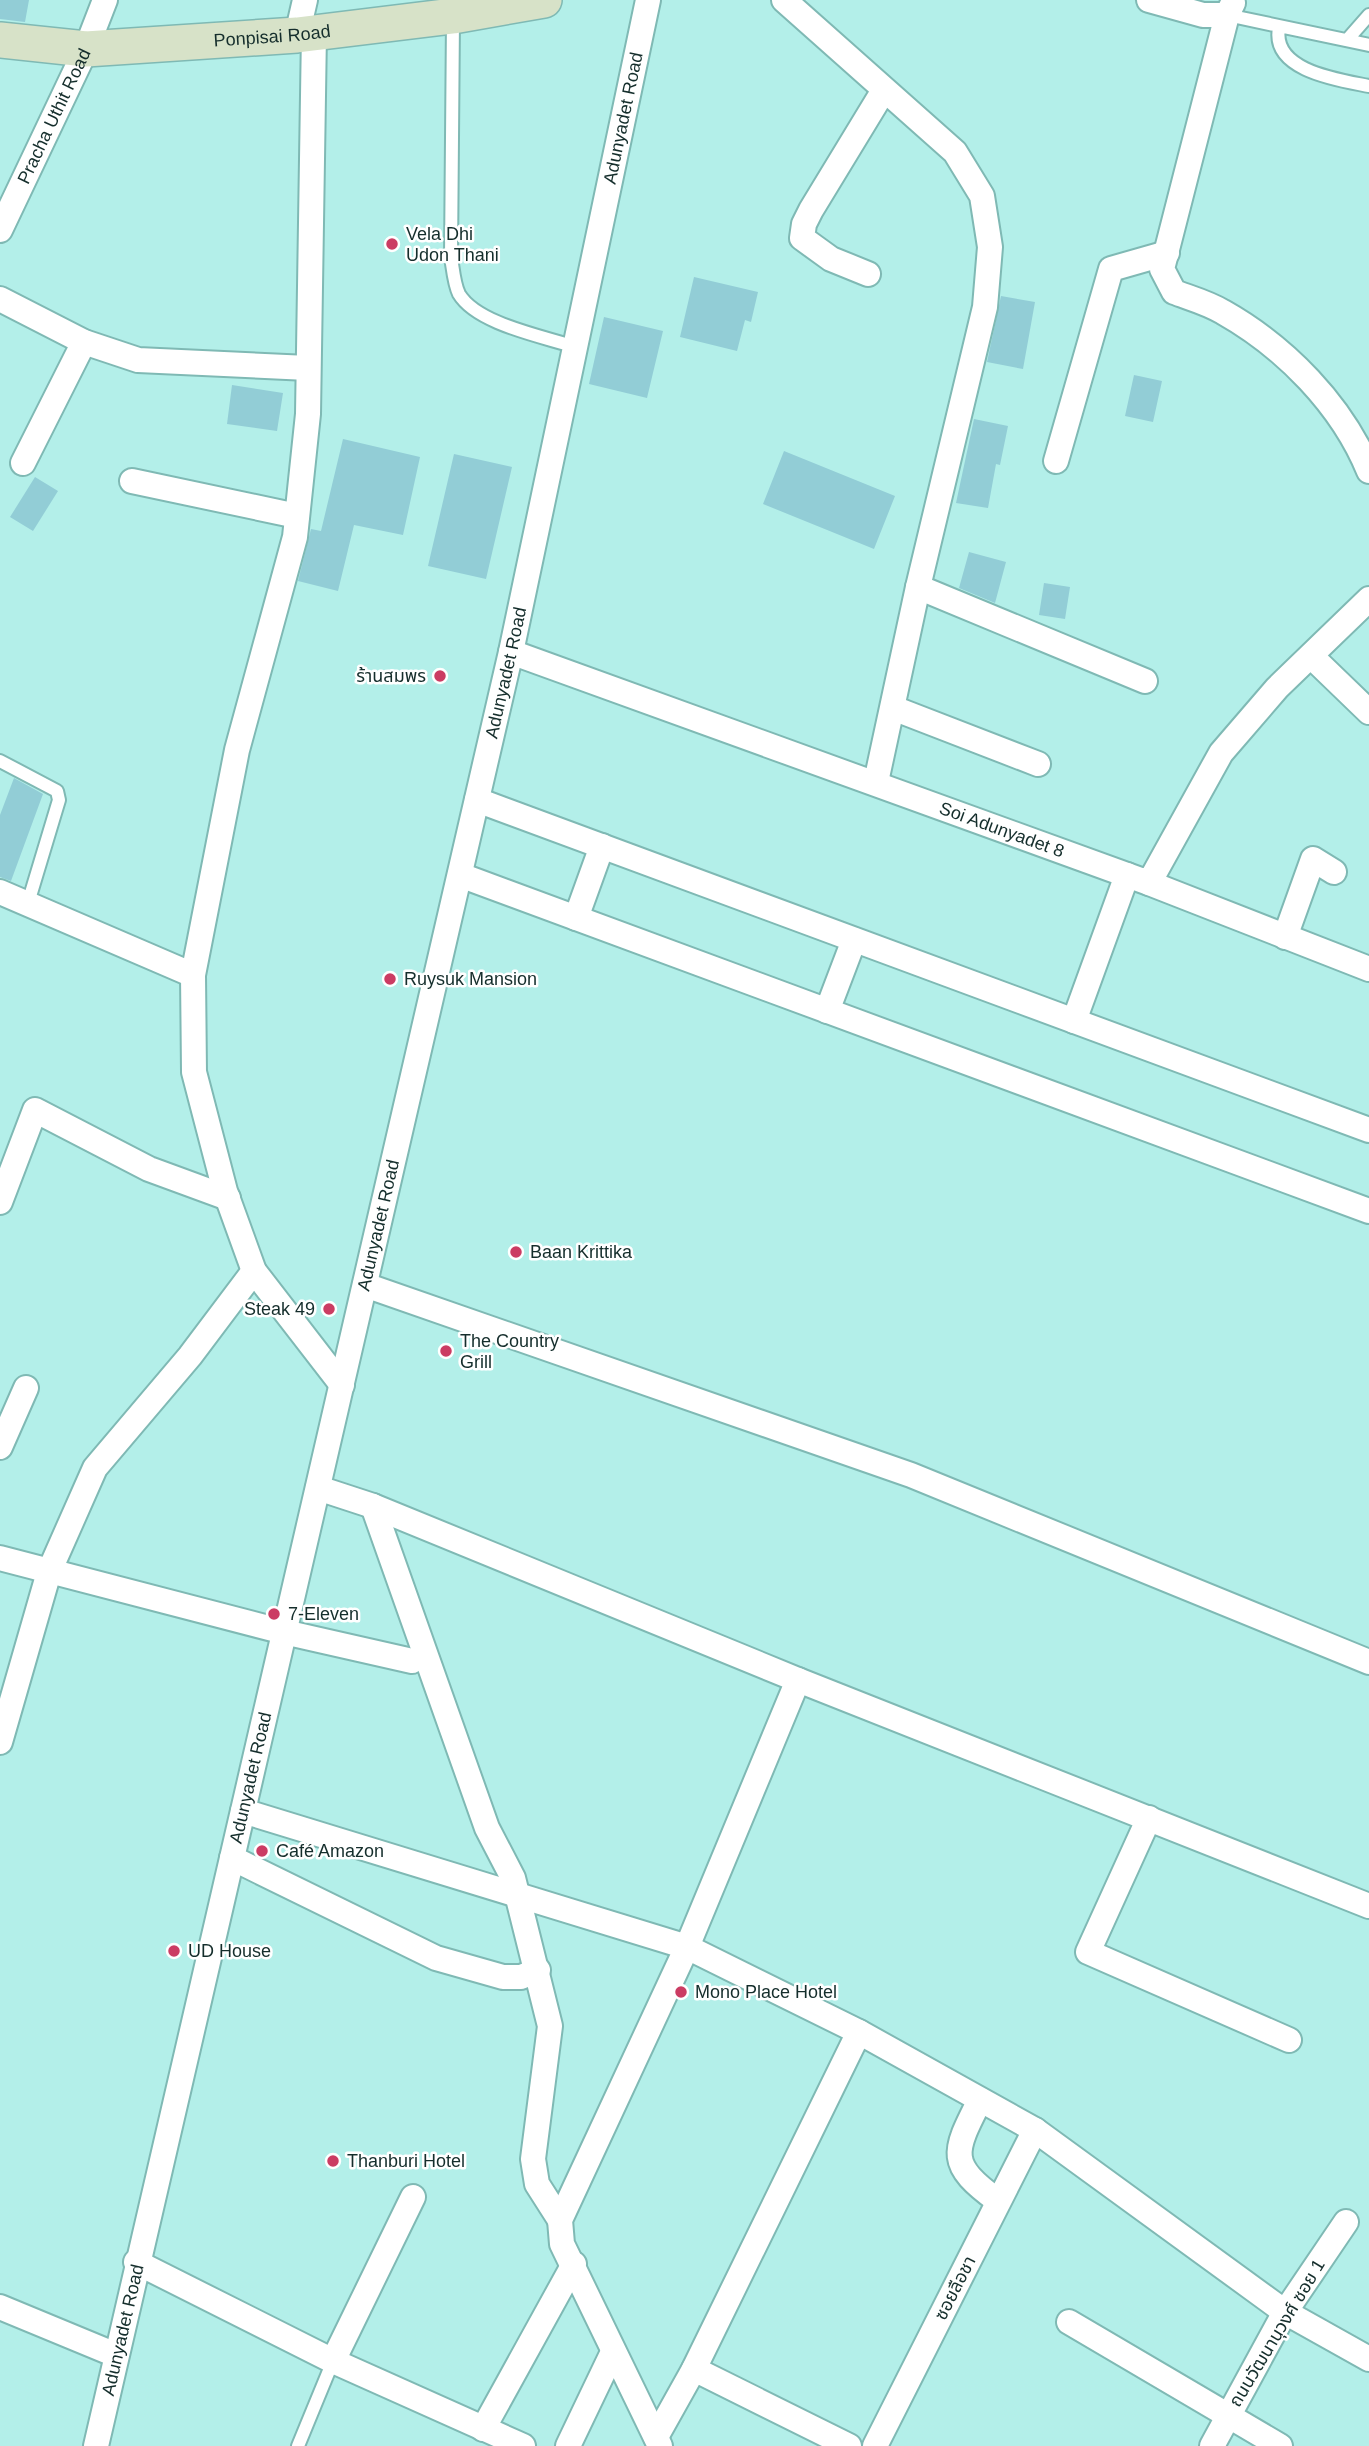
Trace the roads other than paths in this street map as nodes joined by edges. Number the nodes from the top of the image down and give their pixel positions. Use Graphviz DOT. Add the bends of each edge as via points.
graph roads {
  1 [pos="105,0"];
  2 [pos="544,0"];
  3 [pos="648,0"];
  4 [pos="784,0"];
  5 [pos="1149,0"];
  6 [pos="1230,7"];
  7 [pos="1369,15"];
  8 [pos="453,16"];
  9 [pos="305,23"];
  10 [pos="1279,28"];
  11 [pos="0,40"];
  12 [pos="1347,40"];
  13 [pos="1369,45"];
  14 [pos="86,50"];
  15 [pos="1369,86"];
  16 [pos="884,90"];
  17 [pos="0,230"];
  18 [pos="1167,253"];
  19 [pos="869,274"];
  20 [pos="0,299"];
  21 [pos="84,342"];
  22 [pos="575,346"];
  23 [pos="308,368"];
  24 [pos="1056,461"];
  25 [pos="23,463"];
  26 [pos="1368,466"];
  27 [pos="132,481"];
  28 [pos="297,516"];
  29 [pos="918,587"];
  30 [pos="1369,599"];
  31 [pos="511,652"];
  32 [pos="1311,656"];
  33 [pos="1145,681"];
  34 [pos="893,708"];
  35 [pos="1369,712"];
  36 [pos="0,761"];
  37 [pos="1038,764"];
  38 [pos="876,782"];
  39 [pos="477,800"];
  40 [pos="602,846"];
  41 [pos="1334,872"];
  42 [pos="460,875"];
  43 [pos="1138,879"];
  44 [pos="0,892"];
  45 [pos="27,903"];
  46 [pos="576,918"];
  47 [pos="1285,937"];
  48 [pos="854,940"];
  49 [pos="1369,970"];
  50 [pos="193,975"];
  51 [pos="827,1011"];
  52 [pos="1074,1021"];
  53 [pos="1369,1130"];
  54 [pos="228,1198"];
  55 [pos="0,1202"];
  56 [pos="1369,1211"];
  57 [pos="254,1271"];
  58 [pos="365,1284"];
  59 [pos="342,1385"];
  60 [pos="26,1388"];
  61 [pos="0,1447"];
  62 [pos="318,1488"];
  63 [pos="373,1506"];
  64 [pos="0,1558"];
  65 [pos="49,1572"];
  66 [pos="284,1632"];
  67 [pos="411,1661"];
  68 [pos="1369,1662"];
  69 [pos="798,1680"];
  70 [pos="0,1742"];
  71 [pos="243,1811"];
  72 [pos="1149,1818"];
  73 [pos="232,1858"];
  74 [pos="517,1892"];
  75 [pos="1369,1906"];
  76 [pos="687,1947"];
  77 [pos="538,1970"];
  78 [pos="859,2032"];
  79 [pos="1289,2040"];
  80 [pos="980,2100"];
  81 [pos="1035,2130"];
  82 [pos="413,2197"];
  83 [pos="999,2201"];
  84 [pos="560,2220"];
  85 [pos="1346,2222"];
  86 [pos="136,2262"];
  87 [pos="574,2264"];
  88 [pos="0,2307"];
  89 [pos="1285,2312"];
  90 [pos="1069,2322"];
  91 [pos="614,2352"];
  92 [pos="116,2354"];
  93 [pos="1369,2359"];
  94 [pos="333,2361"];
  95 [pos="694,2368"];
  96 [pos="1226,2415"];
  97 [pos="483,2428"];
  98 [pos="658,2442"];
  99 [pos="96,2446"];
  100 [pos="298,2446"];
  101 [pos="523,2446"];
  102 [pos="568,2446"];
  103 [pos="849,2446"];
  104 [pos="875,2446"];
  105 [pos="1212,2446"];
  106 [pos="1280,2446"];
  1 -- 14 [label="street, Pracha Uthit Road"];
  2 -- 8 [label="street, Ponpisai Road"];
  3 -- 22 [label="street, Adunyadet Road"];
  4 -- 16 [label="street"];
  5 -- 6 [label="street" via="1203,15"];
  6 -- 10 [label="lane"];
  6 -- 18 [label="street"];
  7 -- 12 [label="lane"];
  8 -- 9 [label="street, Ponpisai Road"];
  8 -- 22 [label="lane" via="450,257 458,291 467,305 483,316"];
  9 -- 14 [label="street, Ponpisai Road"];
  9 -- 23 [label="street"];
  10 -- 12 [label="lane"];
  10 -- 15 [label="lane" via="1279,42 1289,58 1305,69"];
  11 -- 14 [label="street, Ponpisai Road"];
  12 -- 13 [label="lane"];
  14 -- 17 [label="street, Pracha Uthit Road"];
  16 -- 19 [label="street" via="801,231 802,238 818,252"];
  16 -- 29 [label="street" via="955,152 982,196 990,247 985,307"];
  18 -- 24 [label="street" via="1111,269"];
  18 -- 26 [label="street" via="1163,269 1174,292 1221,310 1261,335 1316,386"];
  20 -- 21 [label="street"];
  21 -- 23 [label="street" via="138,360"];
  21 -- 25 [label="street"];
  22 -- 31 [label="street, Adunyadet Road"];
  23 -- 28 [label="street"];
  27 -- 28 [label="street"];
  28 -- 50 [label="street" via="237,750"];
  29 -- 33 [label="street"];
  29 -- 34 [label="street"];
  30 -- 32 [label="street"];
  31 -- 38 [label="street, Soi Adunyadet 8"];
  31 -- 39 [label="street, Adunyadet Road"];
  32 -- 35 [label="street"];
  32 -- 43 [label="street" via="1221,753"];
  34 -- 37 [label="street"];
  34 -- 38 [label="street"];
  36 -- 45 [label="lane" via="57,791 59,800"];
  38 -- 43 [label="street, Soi Adunyadet 8"];
  39 -- 40 [label="street"];
  39 -- 42 [label="street, Adunyadet Road"];
  40 -- 46 [label="street"];
  40 -- 48 [label="street"];
  41 -- 47 [label="street" via="1312,859"];
  42 -- 46 [label="street"];
  42 -- 58 [label="street, Adunyadet Road"];
  43 -- 47 [label="street, Soi Adunyadet 8"];
  43 -- 52 [label="street"];
  44 -- 45 [label="street"];
  45 -- 50 [label="street"];
  46 -- 51 [label="street"];
  47 -- 49 [label="street, Soi Adunyadet 8"];
  48 -- 51 [label="street"];
  48 -- 52 [label="street"];
  50 -- 54 [label="street" via="194,1072"];
  51 -- 56 [label="street"];
  52 -- 53 [label="street"];
  54 -- 55 [label="street" via="149,1169 35,1110"];
  54 -- 57 [label="street"];
  57 -- 59 [label="street"];
  57 -- 65 [label="street" via="190,1356 95,1468"];
  58 -- 59 [label="street, Adunyadet Road"];
  58 -- 68 [label="street" via="911,1475"];
  59 -- 62 [label="street, Adunyadet Road"];
  60 -- 61 [label="street"];
  62 -- 63 [label="street"];
  62 -- 66 [label="street, Adunyadet Road"];
  63 -- 69 [label="street"];
  63 -- 74 [label="street" via="487,1828"];
  64 -- 65 [label="street"];
  65 -- 66 [label="street"];
  65 -- 70 [label="street"];
  66 -- 67 [label="street"];
  66 -- 71 [label="street, Adunyadet Road"];
  69 -- 72 [label="street"];
  69 -- 76 [label="street"];
  71 -- 73 [label="street, Adunyadet Road"];
  71 -- 74 [label="street"];
  72 -- 75 [label="street"];
  72 -- 79 [label="street" via="1088,1952"];
  73 -- 77 [label="street" via="436,1958 503,1977 522,1977"];
  73 -- 86 [label="street, Adunyadet Road"];
  74 -- 76 [label="street"];
  74 -- 77 [label="street"];
  76 -- 78 [label="street"];
  76 -- 84 [label="street"];
  77 -- 84 [label="street" via="550,2026 533,2159 537,2184"];
  78 -- 80 [label="street"];
  78 -- 95 [label="street"];
  80 -- 81 [label="street"];
  80 -- 83 [label="street" via="963,2133 960,2164 975,2184"];
  81 -- 83 [label="street, ซอยลือชา"];
  81 -- 89 [label="street"];
  82 -- 94 [label="street"];
  83 -- 104 [label="street, ซอยลือชา"];
  84 -- 87 [label="street" via="562,2244"];
  85 -- 89 [label="street, ถนนวัฒนานุวงศ์ ซอย 1"];
  86 -- 92 [label="street, Adunyadet Road"];
  86 -- 94 [label="street"];
  87 -- 91 [label="street"];
  87 -- 97 [label="street"];
  88 -- 92 [label="street"];
  89 -- 93 [label="street"];
  89 -- 96 [label="street, ถนนวัฒนานุวงศ์ ซอย 1"];
  90 -- 96 [label="street"];
  91 -- 98 [label="street"];
  91 -- 102 [label="street"];
  92 -- 99 [label="street, Adunyadet Road"];
  94 -- 97 [label="street"];
  94 -- 100 [label="lane"];
  95 -- 98 [label="street"];
  95 -- 103 [label="street"];
  96 -- 105 [label="street, ถนนวัฒนานุวงศ์ ซอย 1"];
  96 -- 106 [label="street"];
  97 -- 101 [label="street"];
}
